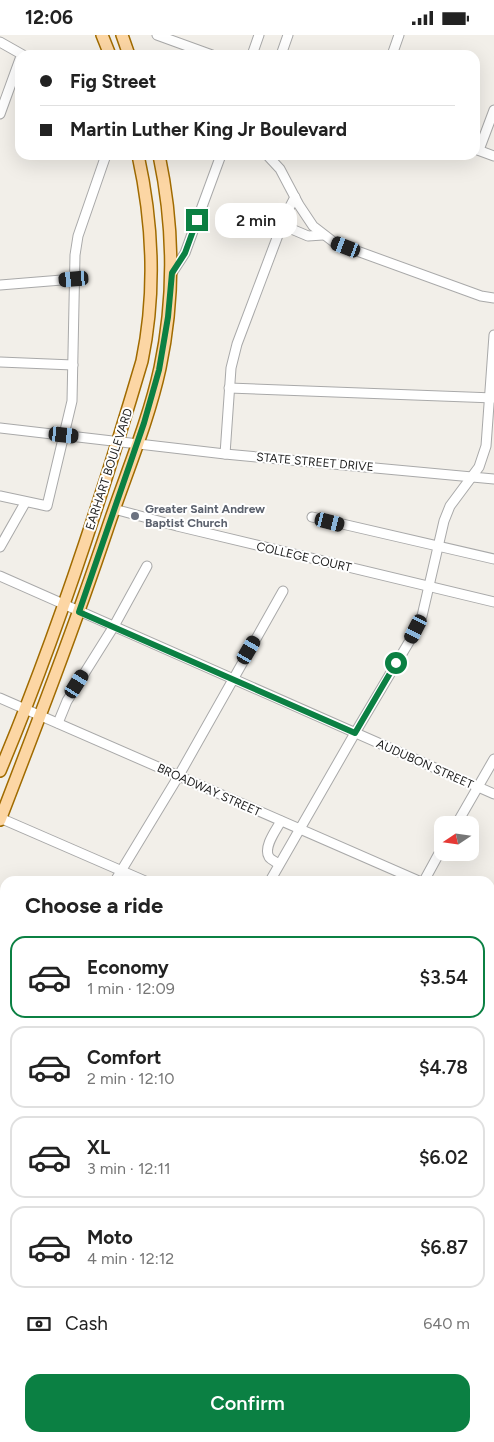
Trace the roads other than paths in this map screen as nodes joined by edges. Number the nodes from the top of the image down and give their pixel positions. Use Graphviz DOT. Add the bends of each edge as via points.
graph roads {
  1 [pos="102,35"];
  2 [pos="122,35"];
  3 [pos="157,35"];
  4 [pos="259,35"];
  5 [pos="288,35"];
  6 [pos="399,35"];
  7 [pos="0,42"];
  8 [pos="108,50"];
  9 [pos="127,50"];
  10 [pos="198,50"];
  11 [pos="254,50"];
  12 [pos="283,50"];
  13 [pos="394,50"];
  14 [pos="15,52"];
  15 [pos="15,74"];
  16 [pos="494,110"];
  17 [pos="0,114"];
  18 [pos="480,143"];
  19 [pos="480,151"];
  20 [pos="494,156"];
  21 [pos="104,160"];
  22 [pos="139,160"];
  23 [pos="160,160"];
  24 [pos="219,160"];
  25 [pos="272,160"];
  26 [pos="166,188"];
  27 [pos="144,189"];
  28 [pos="295,197"];
  29 [pos="282,225"];
  30 [pos="323,235"];
  31 [pos="172,273"];
  32 [pos="74,279"];
  33 [pos="0,285"];
  34 [pos="494,297"];
  35 [pos="494,335"];
  36 [pos="0,362"];
  37 [pos="72,365"];
  38 [pos="229,388"];
  39 [pos="492,398"];
  40 [pos="0,428"];
  41 [pos="64,435"];
  42 [pos="117,442"];
  43 [pos="137,444"];
  44 [pos="225,454"];
  45 [pos="471,477"];
  46 [pos="494,479"];
  47 [pos="0,496"];
  48 [pos="25,503"];
  49 [pos="114,509"];
  50 [pos="312,517"];
  51 [pos="0,547"];
  52 [pos="439,547"];
  53 [pos="494,559"];
  54 [pos="147,566"];
  55 [pos="0,576"];
  56 [pos="430,587"];
  57 [pos="283,591"];
  58 [pos="494,602"];
  59 [pos="64,605"];
  60 [pos="79,612"];
  61 [pos="114,626"];
  62 [pos="232,680"];
  63 [pos="0,698"];
  64 [pos="26,709"];
  65 [pos="41,716"];
  66 [pos="58,723"];
  67 [pos="355,733"];
  68 [pos="494,759"];
  69 [pos="0,771"];
  70 [pos="178,777"];
  71 [pos="478,787"];
  72 [pos="494,794"];
  73 [pos="461,816"];
  74 [pos="0,819"];
  75 [pos="281,821"];
  76 [pos="299,830"];
  77 [pos="435,861"];
  78 [pos="280,864"];
  79 [pos="121,871"];
  80 [pos="118,876"];
  81 [pos="133,876"];
  82 [pos="273,876"];
  83 [pos="407,876"];
  84 [pos="427,876"];
  1 -- 8 [label="main road"];
  2 -- 9 [label="main road"];
  3 -- 10 [label="street"];
  4 -- 11 [label="street"];
  5 -- 12 [label="street"];
  6 -- 13 [label="street"];
  7 -- 14 [label="street"];
  15 -- 17 [label="street"];
  16 -- 18 [label="street"];
  19 -- 20 [label="street"];
  21 -- 32 [label="street" via="78,236"];
  22 -- 27 [label="main road, EARHART BOULEVARD"];
  23 -- 26 [label="main road, EARHART BOULEVARD"];
  24 -- 31 [label="street" via="185,253"];
  25 -- 28 [label="street"];
  26 -- 27 [label="main road"];
  26 -- 31 [label="main road, EARHART BOULEVARD"];
  27 -- 42 [label="main road, EARHART BOULEVARD" via="151,257 148,321 142,361"];
  28 -- 29 [label="street"];
  28 -- 30 [label="street" via="313,226"];
  29 -- 30 [label="street" via="308,236"];
  29 -- 38 [label="street" via="237,345"];
  30 -- 34 [label="street" via="384,262 481,296"];
  31 -- 43 [label="main road, EARHART BOULEVARD" via="159,370"];
  32 -- 33 [label="street"];
  32 -- 37 [label="street"];
  35 -- 39 [label="street"];
  36 -- 37 [label="street"];
  37 -- 41 [label="street" via="72,401"];
  38 -- 39 [label="street"];
  38 -- 44 [label="street"];
  39 -- 45 [label="street" via="486,446 479,467"];
  40 -- 41 [label="street, STATE STREET DRIVE"];
  41 -- 42 [label="street, STATE STREET DRIVE"];
  41 -- 48 [label="street" via="47,506"];
  42 -- 43 [label="street, STATE STREET DRIVE"];
  42 -- 59 [label="main road, EARHART BOULEVARD"];
  43 -- 44 [label="street, STATE STREET DRIVE"];
  43 -- 49 [label="main road, EARHART BOULEVARD"];
  44 -- 45 [label="street, STATE STREET DRIVE"];
  45 -- 46 [label="street, STATE STREET DRIVE"];
  45 -- 52 [label="street" via="450,506"];
  47 -- 48 [label="street"];
  48 -- 51 [label="street"];
  49 -- 56 [label="street, COLLEGE COURT"];
  49 -- 60 [label="main road, EARHART BOULEVARD"];
  50 -- 52 [label="street"];
  52 -- 53 [label="street"];
  52 -- 56 [label="street"];
  54 -- 61 [label="street"];
  55 -- 59 [label="street, AUDUBON STREET"];
  56 -- 58 [label="street, COLLEGE COURT"];
  56 -- 67 [label="street" via="422,616 409,642"];
  57 -- 62 [label="street"];
  59 -- 60 [label="street, AUDUBON STREET"];
  59 -- 64 [label="main road, EARHART BOULEVARD"];
  60 -- 61 [label="street, AUDUBON STREET"];
  60 -- 65 [label="main road, EARHART BOULEVARD"];
  61 -- 62 [label="street, AUDUBON STREET"];
  61 -- 66 [label="street" via="67,701"];
  62 -- 67 [label="street, AUDUBON STREET"];
  62 -- 70 [label="street"];
  63 -- 64 [label="street, BROADWAY STREET"];
  64 -- 65 [label="street, BROADWAY STREET"];
  64 -- 69 [label="main road, EARHART BOULEVARD"];
  65 -- 66 [label="street, BROADWAY STREET"];
  65 -- 74 [label="main road, EARHART BOULEVARD"];
  66 -- 70 [label="street, BROADWAY STREET"];
  67 -- 71 [label="street, AUDUBON STREET"];
  67 -- 76 [label="street"];
  68 -- 71 [label="street"];
  70 -- 75 [label="street, BROADWAY STREET"];
  70 -- 79 [label="street"];
  71 -- 72 [label="street, AUDUBON STREET"];
  71 -- 73 [label="street"];
  74 -- 79 [label="street"];
  75 -- 76 [label="street, BROADWAY STREET"];
  75 -- 78 [label="street" via="268,845 270,858"];
  76 -- 78 [label="street"];
  76 -- 83 [label="street, BROADWAY STREET"];
  77 -- 84 [label="street"];
  78 -- 82 [label="street"];
  79 -- 80 [label="street"];
  79 -- 81 [label="street"];
}
